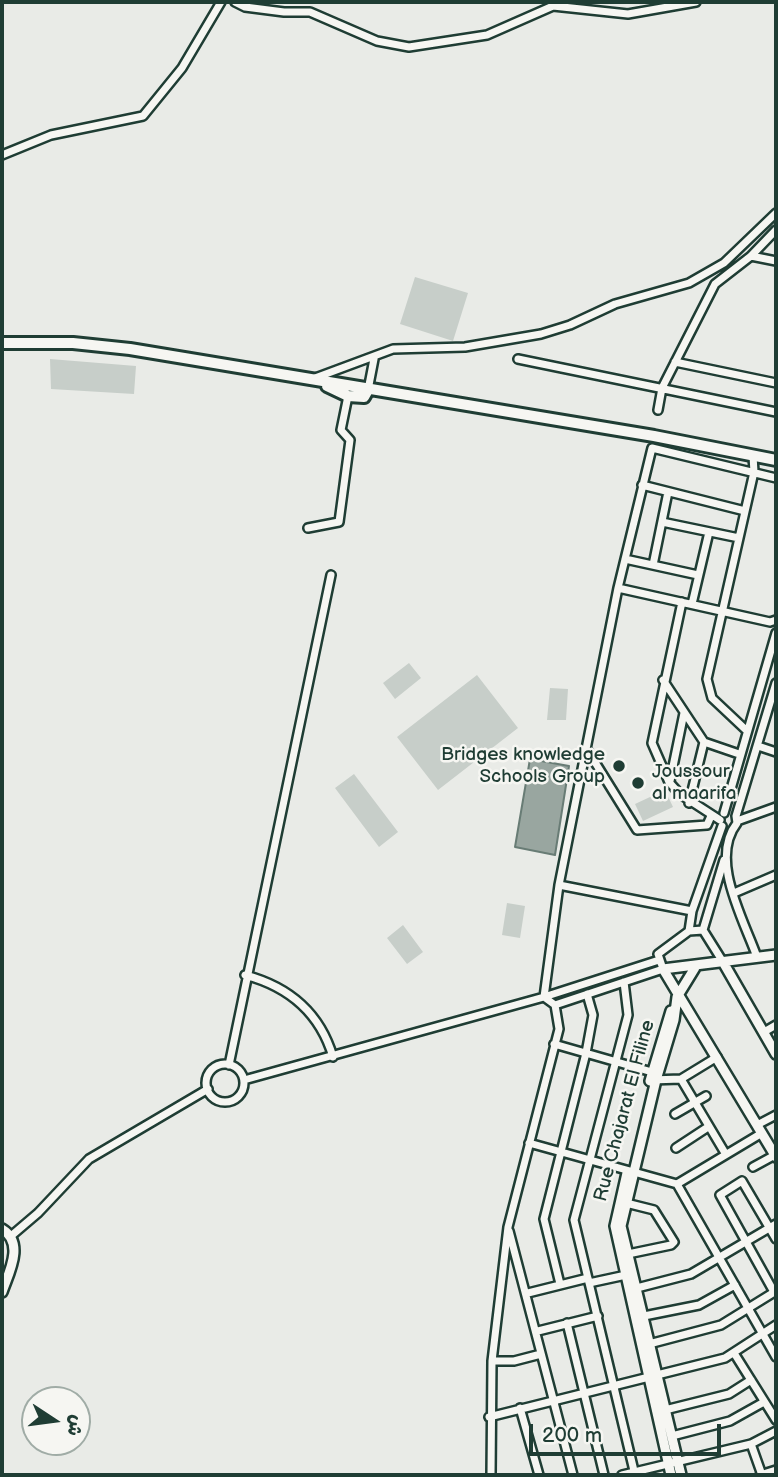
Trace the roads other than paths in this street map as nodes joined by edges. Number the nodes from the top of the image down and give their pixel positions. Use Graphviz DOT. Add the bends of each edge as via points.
graph roads {
  1 [pos="221,2"];
  2 [pos="235,2"];
  3 [pos="696,2"];
  4 [pos="2,155"];
  5 [pos="776,213"];
  6 [pos="776,230"];
  7 [pos="751,256"];
  8 [pos="776,261"];
  9 [pos="2,343"];
  10 [pos="374,359"];
  11 [pos="518,359"];
  12 [pos="675,362"];
  13 [pos="312,379"];
  14 [pos="776,383"];
  15 [pos="662,388"];
  16 [pos="368,390"];
  17 [pos="348,396"];
  18 [pos="658,410"];
  19 [pos="776,412"];
  20 [pos="653,442"];
  21 [pos="753,456"];
  22 [pos="776,460"];
  23 [pos="754,472"];
  24 [pos="776,478"];
  25 [pos="642,485"];
  26 [pos="668,492"];
  27 [pos="745,511"];
  28 [pos="662,522"];
  29 [pos="308,527"];
  30 [pos="709,532"];
  31 [pos="739,538"];
  32 [pos="625,559"];
  33 [pos="653,565"];
  34 [pos="331,575"];
  35 [pos="698,575"];
  36 [pos="618,588"];
  37 [pos="682,602"];
  38 [pos="692,604"];
  39 [pos="721,611"];
  40 [pos="775,626"];
  41 [pos="663,680"];
  42 [pos="776,683"];
  43 [pos="776,705"];
  44 [pos="684,713"];
  45 [pos="767,715"];
  46 [pos="746,730"];
  47 [pos="704,742"];
  48 [pos="758,746"];
  49 [pos="587,751"];
  50 [pos="776,752"];
  51 [pos="739,754"];
  52 [pos="669,782"];
  53 [pos="689,803"];
  54 [pos="776,807"];
  55 [pos="711,816"];
  56 [pos="737,818"];
  57 [pos="724,823"];
  58 [pos="725,853"];
  59 [pos="776,875"];
  60 [pos="559,885"];
  61 [pos="734,893"];
  62 [pos="692,911"];
  63 [pos="703,930"];
  64 [pos="689,931"];
  65 [pos="776,955"];
  66 [pos="757,957"];
  67 [pos="723,962"];
  68 [pos="661,964"];
  69 [pos="696,966"];
  70 [pos="246,975"];
  71 [pos="624,982"];
  72 [pos="587,993"];
  73 [pos="544,997"];
  74 [pos="677,1001"];
  75 [pos="555,1005"];
  76 [pos="776,1025"];
  77 [pos="764,1032"];
  78 [pos="554,1044"];
  79 [pos="586,1053"];
  80 [pos="776,1054"];
  81 [pos="333,1057"];
  82 [pos="717,1057"];
  83 [pos="616,1061"];
  84 [pos="229,1065"];
  85 [pos="652,1077"];
  86 [pos="681,1079"];
  87 [pos="244,1080"];
  88 [pos="208,1089"];
  89 [pos="706,1096"];
  90 [pos="696,1101"];
  91 [pos="675,1114"];
  92 [pos="776,1115"];
  93 [pos="708,1127"];
  94 [pos="759,1129"];
  95 [pos="529,1143"];
  96 [pos="676,1148"];
  97 [pos="561,1153"];
  98 [pos="725,1153"];
  99 [pos="776,1156"];
  100 [pos="590,1160"];
  101 [pos="753,1167"];
  102 [pos="630,1171"];
  103 [pos="677,1184"];
  104 [pos="625,1203"];
  105 [pos="773,1226"];
  106 [pos="508,1227"];
  107 [pos="2,1229"];
  108 [pos="11,1236"];
  109 [pos="776,1239"];
  110 [pos="746,1242"];
  111 [pos="628,1254"];
  112 [pos="721,1257"];
  113 [pos="626,1275"];
  114 [pos="588,1280"];
  115 [pos="560,1284"];
  116 [pos="735,1285"];
  117 [pos="632,1289"];
  118 [pos="2,1292"];
  119 [pos="775,1292"];
  120 [pos="528,1293"];
  121 [pos="748,1308"];
  122 [pos="598,1316"];
  123 [pos="644,1316"];
  124 [pos="567,1323"];
  125 [pos="776,1325"];
  126 [pos="538,1331"];
  127 [pos="763,1334"];
  128 [pos="649,1344"];
  129 [pos="734,1353"];
  130 [pos="541,1354"];
  131 [pos="776,1357"];
  132 [pos="492,1361"];
  133 [pos="651,1376"];
  134 [pos="751,1380"];
  135 [pos="613,1385"];
  136 [pos="584,1392"];
  137 [pos="552,1400"];
  138 [pos="764,1402"];
  139 [pos="520,1408"];
  140 [pos="665,1410"];
  141 [pos="489,1417"];
  142 [pos="776,1420"];
  143 [pos="776,1431"];
  144 [pos="672,1436"];
  145 [pos="751,1444"];
  146 [pos="672,1462"];
  147 [pos="776,1470"];
  148 [pos="635,1474"];
  149 [pos="491,1475"];
  150 [pos="539,1475"];
  151 [pos="572,1475"];
  152 [pos="604,1475"];
  153 [pos="622,1475"];
  154 [pos="671,1475"];
  155 [pos="681,1475"];
  156 [pos="761,1475"];
  1 -- 4 [label="street" via="175,78 143,116 51,135"];
  2 -- 3 [label="street" via="245,7 310,12 377,41 409,47 487,35 553,6 628,14"];
  5 -- 10 [label="street" via="724,263 689,283 615,304 541,334 465,347 402,348"];
  6 -- 7 [label="street"];
  7 -- 8 [label="street"];
  7 -- 12 [label="street" via="715,284"];
  9 -- 13 [label="main road" via="130,349"];
  10 -- 13 [label="street"];
  10 -- 16 [label="street"];
  11 -- 15 [label="street"];
  12 -- 14 [label="street"];
  12 -- 15 [label="street"];
  13 -- 16 [label="main road"];
  13 -- 17 [label="main road"];
  15 -- 18 [label="street"];
  15 -- 19 [label="street"];
  16 -- 17 [label="main road" via="362,397"];
  16 -- 20 [label="main road"];
  17 -- 29 [label="street" via="341,430 350,440 339,522"];
  20 -- 21 [label="main road"];
  20 -- 23 [label="street"];
  20 -- 25 [label="street"];
  21 -- 22 [label="main road"];
  21 -- 23 [label="street"];
  23 -- 24 [label="street"];
  23 -- 27 [label="street"];
  25 -- 26 [label="street"];
  25 -- 32 [label="street"];
  26 -- 27 [label="street"];
  26 -- 28 [label="street"];
  27 -- 31 [label="street"];
  28 -- 30 [label="street"];
  28 -- 33 [label="street"];
  30 -- 31 [label="street"];
  30 -- 35 [label="street"];
  31 -- 39 [label="street"];
  32 -- 33 [label="street"];
  32 -- 36 [label="street"];
  33 -- 35 [label="street"];
  34 -- 70 [label="street"];
  35 -- 38 [label="street"];
  36 -- 37 [label="street"];
  36 -- 49 [label="street"];
  37 -- 38 [label="street"];
  37 -- 41 [label="street"];
  38 -- 39 [label="street"];
  39 -- 40 [label="street"];
  39 -- 46 [label="street" via="708,670 709,691"];
  40 -- 46 [label="street"];
  41 -- 44 [label="street"];
  41 -- 52 [label="street" via="651,737"];
  42 -- 45 [label="street"];
  43 -- 45 [label="street"];
  44 -- 47 [label="street"];
  44 -- 52 [label="street"];
  45 -- 48 [label="street"];
  46 -- 51 [label="street"];
  47 -- 51 [label="street"];
  47 -- 53 [label="street"];
  48 -- 50 [label="street"];
  48 -- 56 [label="street"];
  49 -- 55 [label="street" via="637,830 707,825"];
  49 -- 60 [label="street"];
  51 -- 57 [label="street"];
  52 -- 53 [label="street"];
  53 -- 55 [label="street"];
  54 -- 56 [label="street"];
  55 -- 57 [label="street"];
  56 -- 57 [label="street"];
  56 -- 57 [label="street" via="730,812"];
  57 -- 58 [label="street"];
  57 -- 62 [label="street"];
  58 -- 61 [label="street"];
  58 -- 63 [label="street"];
  59 -- 61 [label="street"];
  60 -- 62 [label="street"];
  60 -- 73 [label="street"];
  61 -- 66 [label="street"];
  62 -- 64 [label="street"];
  63 -- 64 [label="street"];
  63 -- 67 [label="street"];
  64 -- 68 [label="street" via="658,954"];
  65 -- 66 [label="street"];
  66 -- 67 [label="street"];
  67 -- 69 [label="street"];
  67 -- 77 [label="street"];
  68 -- 69 [label="street"];
  68 -- 71 [label="street"];
  68 -- 73 [label="street"];
  68 -- 74 [label="street"];
  69 -- 74 [label="street, Rue Chajarat El Filine"];
  70 -- 81 [label="street" via="265,980 299,1000 326,1035"];
  70 -- 84 [label="street"];
  71 -- 72 [label="street"];
  71 -- 83 [label="street" via="628,1015"];
  72 -- 75 [label="street"];
  72 -- 79 [label="street" via="593,1015"];
  73 -- 75 [label="street"];
  73 -- 81 [label="street"];
  74 -- 82 [label="street"];
  74 -- 85 [label="street, Rue Chajarat El Filine"];
  75 -- 78 [label="street" via="559,1029"];
  76 -- 77 [label="street"];
  77 -- 80 [label="street"];
  78 -- 79 [label="street"];
  78 -- 95 [label="street"];
  79 -- 83 [label="street"];
  79 -- 97 [label="street"];
  81 -- 87 [label="street"];
  82 -- 86 [label="street"];
  82 -- 94 [label="street"];
  83 -- 85 [label="street"];
  83 -- 100 [label="street"];
  84 -- 87 [label="street" via="240,1071"];
  84 -- 88 [label="street" via="213,1069"];
  85 -- 86 [label="street"];
  85 -- 102 [label="street, Rue Chajarat El Filine"];
  86 -- 90 [label="street"];
  87 -- 88 [label="street" via="239,1095 228,1102 216,1100"];
  88 -- 108 [label="street" via="89,1159"];
  89 -- 90 [label="street"];
  90 -- 91 [label="street"];
  90 -- 93 [label="street"];
  92 -- 94 [label="street"];
  93 -- 96 [label="street"];
  93 -- 98 [label="street"];
  94 -- 98 [label="street"];
  94 -- 99 [label="street"];
  95 -- 97 [label="street"];
  95 -- 106 [label="street"];
  97 -- 100 [label="street"];
  97 -- 115 [label="street" via="544,1219"];
  98 -- 103 [label="street"];
  99 -- 101 [label="street"];
  100 -- 102 [label="street"];
  100 -- 114 [label="street" via="574,1220"];
  102 -- 103 [label="street"];
  102 -- 104 [label="street, Rue Chajarat El Filine"];
  102 -- 113 [label="street, Rue Chajarat El Filine" via="614,1221"];
  103 -- 112 [label="street"];
  104 -- 111 [label="street, Rue Chajarat El Filine" via="621,1226"];
  104 -- 111 [label="street" via="654,1210 674,1242"];
  105 -- 109 [label="street"];
  105 -- 110 [label="street"];
  105 -- 110 [label="street" via="742,1181 719,1197"];
  106 -- 120 [label="street"];
  106 -- 132 [label="street"];
  107 -- 108 [label="street"];
  108 -- 118 [label="street" via="14,1251"];
  110 -- 112 [label="street"];
  110 -- 119 [label="street"];
  111 -- 117 [label="street, Rue Chajarat El Filine"];
  112 -- 116 [label="street"];
  112 -- 117 [label="street" via="691,1275"];
  113 -- 114 [label="street"];
  113 -- 117 [label="street, Rue Chajarat El Filine"];
  114 -- 115 [label="street"];
  114 -- 122 [label="street"];
  115 -- 120 [label="street"];
  116 -- 121 [label="street"];
  116 -- 123 [label="street" via="699,1305"];
  117 -- 123 [label="street, Rue Chajarat El Filine"];
  117 -- 133 [label="street, Rue Chajarat El Filine"];
  119 -- 121 [label="street"];
  120 -- 126 [label="street"];
  121 -- 127 [label="street"];
  121 -- 128 [label="street" via="713,1328"];
  122 -- 124 [label="street"];
  122 -- 135 [label="street"];
  123 -- 128 [label="street, Rue Chajarat El Filine"];
  124 -- 126 [label="street"];
  124 -- 136 [label="street"];
  125 -- 127 [label="street"];
  126 -- 130 [label="street"];
  127 -- 129 [label="street"];
  127 -- 131 [label="street"];
  128 -- 133 [label="street, Rue Chajarat El Filine"];
  129 -- 133 [label="street"];
  129 -- 134 [label="street"];
  130 -- 132 [label="street"];
  130 -- 137 [label="street"];
  132 -- 141 [label="street"];
  133 -- 135 [label="street"];
  133 -- 140 [label="street, Rue Chajarat El Filine"];
  133 -- 146 [label="street, Rue Chajarat El Filine"];
  134 -- 138 [label="street"];
  134 -- 140 [label="street" via="729,1394"];
  135 -- 136 [label="street"];
  135 -- 148 [label="street"];
  136 -- 137 [label="street"];
  136 -- 152 [label="street"];
  137 -- 139 [label="street"];
  137 -- 151 [label="street"];
  138 -- 142 [label="street"];
  138 -- 144 [label="street" via="730,1421"];
  139 -- 141 [label="street"];
  139 -- 150 [label="street"];
  140 -- 144 [label="street, Rue Chajarat El Filine"];
  141 -- 149 [label="street"];
  143 -- 145 [label="street"];
  144 -- 146 [label="street, Rue Chajarat El Filine"];
  145 -- 146 [label="street"];
  145 -- 156 [label="street"];
  146 -- 148 [label="street"];
  146 -- 154 [label="street, Rue Chajarat El Filine"];
  146 -- 155 [label="street, Rue Chajarat El Filine"];
  147 -- 156 [label="street"];
  148 -- 153 [label="street"];
}
